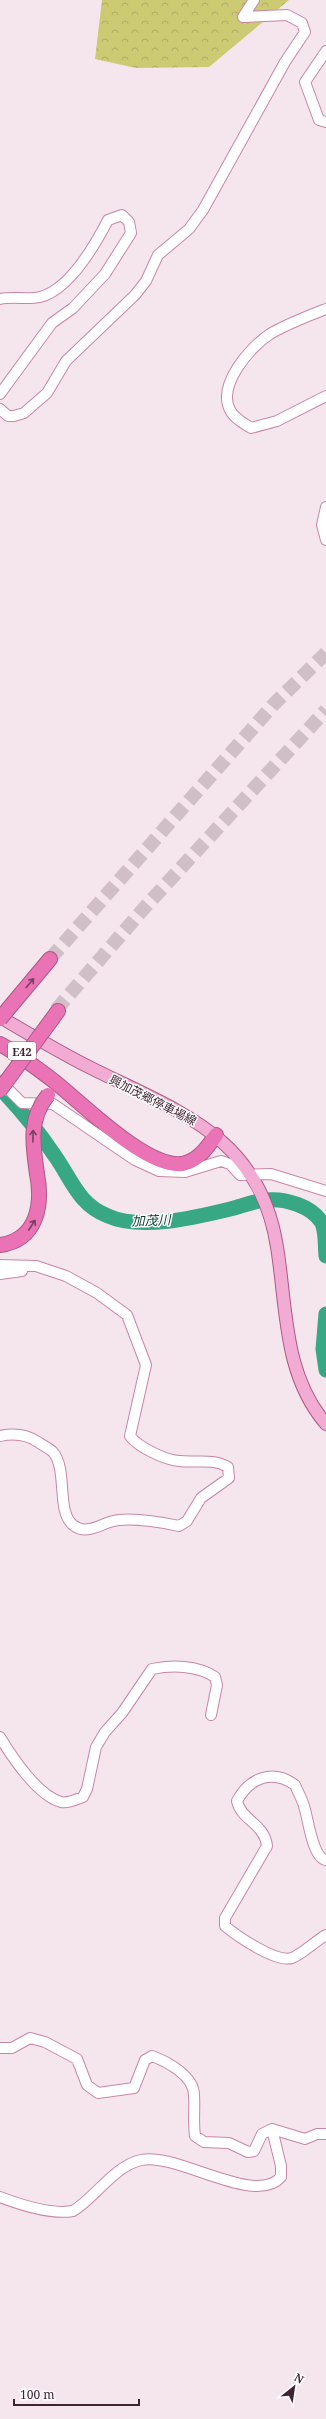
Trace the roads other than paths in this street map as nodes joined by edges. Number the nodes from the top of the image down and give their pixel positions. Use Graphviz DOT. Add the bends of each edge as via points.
graph roads {
  1 [pos="254,0"];
  2 [pos="326,51"];
  3 [pos="326,122"];
  4 [pos="0,299"];
  5 [pos="326,309"];
  6 [pos="0,394"];
  7 [pos="326,396"];
  8 [pos="0,409"];
  9 [pos="326,507"];
  10 [pos="326,540"];
  11 [pos="50,959"];
  12 [pos="57,1011"];
  13 [pos="3,1014"];
  14 [pos="46,1025"];
  15 [pos="0,1044"];
  16 [pos="0,1078"];
  17 [pos="0,1081"];
  18 [pos="62,1088"];
  19 [pos="0,1090"];
  20 [pos="216,1135"];
  21 [pos="251,1174"];
  22 [pos="326,1191"];
  23 [pos="0,1245"];
  24 [pos="0,1265"];
  25 [pos="42,1267"];
  26 [pos="0,1274"];
  27 [pos="326,1424"];
  28 [pos="0,1436"];
  29 [pos="211,1715"];
  30 [pos="0,1737"];
  31 [pos="326,1860"];
  32 [pos="326,1936"];
  33 [pos="0,2048"];
  34 [pos="272,2129"];
  35 [pos="326,2134"];
  36 [pos="0,2197"];
  1 -- 8 [label="street" via="243,16 288,15 302,23 305,32 285,62 203,210 180,238 158,255 146,281 135,294 66,361 47,393 24,412 14,416 8,416"];
  2 -- 3 [label="street" via="305,82 319,120"];
  4 -- 6 [label="street" via="12,296 37,298 48,295 82,262 108,220 122,215 129,222 131,233 105,274 73,308 52,323"];
  5 -- 7 [label="street" via="289,324 261,342 233,374 229,385 228,403 235,418 251,428 277,421"];
  9 -- 10 [label="street" via="322,525"];
  13 -- 11 [label="highway, one-way"];
  12 -- 14 [label="highway, E42"];
  13 -- 20 [label="main road, 興加茂郷停車場線" via="93,1070 171,1107"];
  14 -- 16 [label="highway, E42"];
  14 -- 19 [label="highway, bridge"];
  15 -- 18 [label="highway"];
  17 -- 21 [label="street" via="17,1100 30,1105 53,1104 135,1160 159,1171 185,1172 221,1161 230,1164 240,1175"];
  18 -- 20 [label="highway" via="126,1141 161,1161 180,1164 192,1160 202,1154"];
  23 -- 18 [label="highway, one-way, bridge" via="17,1240 34,1222 39,1206 32,1143 33,1126 39,1107 48,1095"];
  20 -- 21 [label="main road, 興加茂郷停車場線"];
  21 -- 22 [label="street" via="271,1174"];
  21 -- 27 [label="main road, 興加茂郷停車場線" via="269,1211 278,1247 295,1366 308,1400"];
  24 -- 25 [label="street"];
  25 -- 26 [label="street"];
  25 -- 28 [label="street" via="66,1276 96,1293 127,1316 146,1365 130,1429 130,1436 134,1441 178,1461 218,1461 228,1467 230,1474 229,1478 201,1498 186,1521 179,1526 151,1521 120,1520 109,1521 95,1529 82,1530 72,1525 66,1515 58,1462 52,1452 32,1439 14,1433"];
  29 -- 30 [label="street" via="217,1685 215,1677 196,1669 166,1666 152,1670 96,1747 83,1797 69,1802 62,1802 45,1792 11,1755"];
  31 -- 32 [label="street" via="319,1855 313,1842 304,1806 295,1785 276,1775 253,1783 241,1793 237,1801 239,1811 259,1827 266,1837 267,1846 225,1918 225,1926 236,1936 265,1952 290,1959"];
  33 -- 34 [label="street" via="12,2048 30,2038 45,2042 77,2059 87,2085 98,2093 134,2088 145,2060 152,2056 175,2068 190,2084 194,2095 195,2136 204,2142 229,2143 248,2152 254,2151 262,2134"];
  34 -- 35 [label="street" via="305,2139 317,2134"];
  34 -- 36 [label="street" via="281,2166 281,2177 276,2184 266,2186 234,2183 156,2158 140,2160 125,2167 73,2211 65,2213 36,2208"];
}
